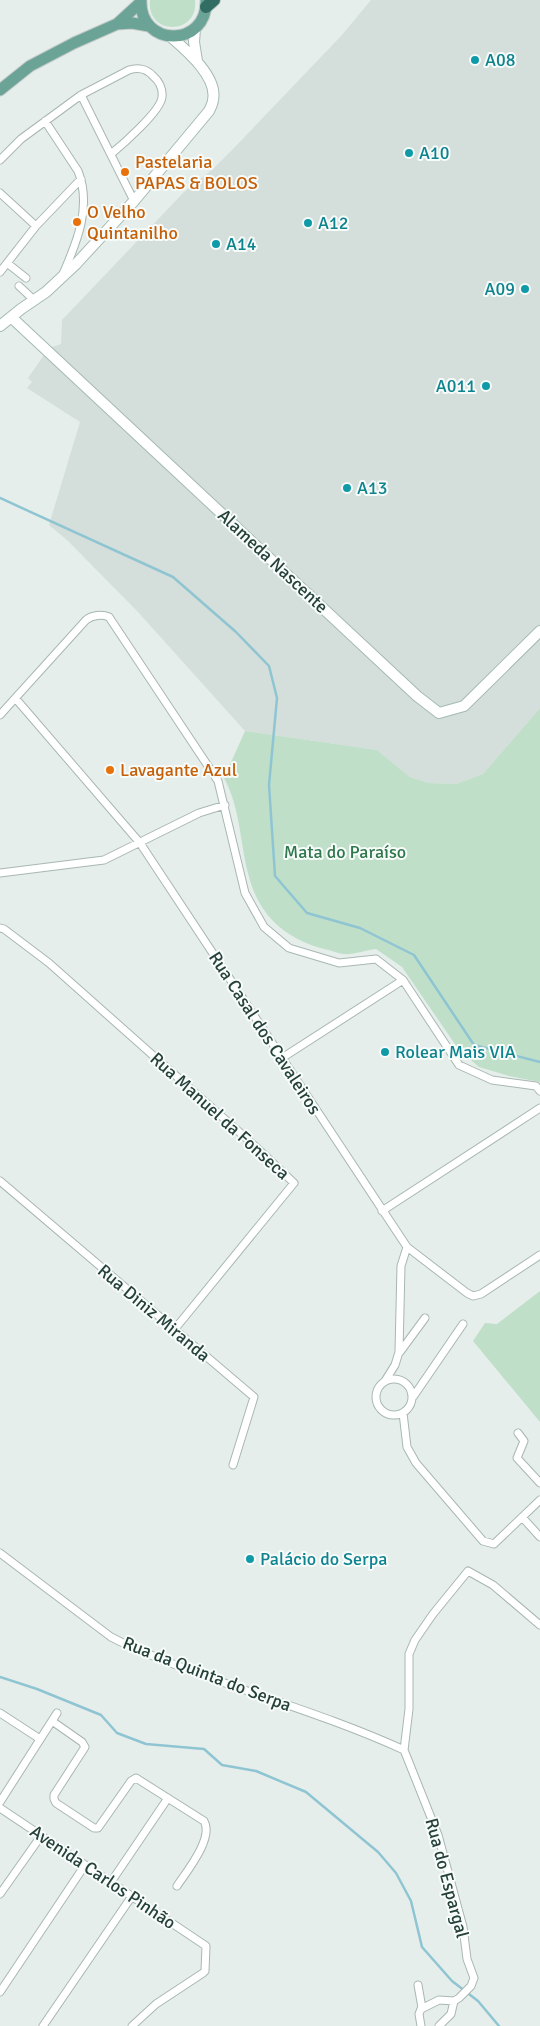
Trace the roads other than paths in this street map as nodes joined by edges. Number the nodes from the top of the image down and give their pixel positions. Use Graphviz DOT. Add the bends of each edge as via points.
graph roads {
  1 [pos="141,1"];
  2 [pos="208,2"];
  3 [pos="117,24"];
  4 [pos="149,26"];
  5 [pos="195,29"];
  6 [pos="171,37"];
  7 [pos="198,62"];
  8 [pos="0,90"];
  9 [pos="81,95"];
  10 [pos="45,120"];
  11 [pos="111,154"];
  12 [pos="0,160"];
  13 [pos="81,179"];
  14 [pos="0,193"];
  15 [pos="134,201"];
  16 [pos="36,226"];
  17 [pos="7,263"];
  18 [pos="0,272"];
  19 [pos="62,277"];
  20 [pos="26,278"];
  21 [pos="19,286"];
  22 [pos="34,300"];
  23 [pos="11,317"];
  24 [pos="0,326"];
  25 [pos="540,630"];
  26 [pos="16,699"];
  27 [pos="0,715"];
  28 [pos="225,805"];
  29 [pos="140,843"];
  30 [pos="0,873"];
  31 [pos="0,928"];
  32 [pos="403,980"];
  33 [pos="282,1058"];
  34 [pos="540,1091"];
  35 [pos="540,1108"];
  36 [pos="0,1181"];
  37 [pos="382,1210"];
  38 [pos="407,1247"];
  39 [pos="540,1255"];
  40 [pos="425,1318"];
  41 [pos="463,1324"];
  42 [pos="174,1330"];
  43 [pos="399,1352"];
  44 [pos="385,1381"];
  45 [pos="413,1397"];
  46 [pos="403,1413"];
  47 [pos="518,1433"];
  48 [pos="233,1466"];
  49 [pos="540,1483"];
  50 [pos="540,1500"];
  51 [pos="522,1518"];
  52 [pos="540,1537"];
  53 [pos="0,1552"];
  54 [pos="540,1625"];
  55 [pos="0,1713"];
  56 [pos="57,1713"];
  57 [pos="52,1721"];
  58 [pos="40,1739"];
  59 [pos="404,1750"];
  60 [pos="168,1798"];
  61 [pos="0,1802"];
  62 [pos="0,1808"];
  63 [pos="41,1836"];
  64 [pos="85,1865"];
  65 [pos="111,1882"];
  66 [pos="177,1886"];
  67 [pos="0,1894"];
  68 [pos="132,1896"];
  69 [pos="418,1985"];
  70 [pos="0,1992"];
  71 [pos="456,2000"];
  72 [pos="422,2008"];
  73 [pos="42,2026"];
  74 [pos="132,2026"];
  75 [pos="421,2026"];
  76 [pos="438,2026"];
  1 -- 3 [label="main road"];
  1 -- 4 [label="main road"];
  2 -- 5 [label="main road"];
  3 -- 4 [label="main road"];
  3 -- 8 [label="main road" via="30,66"];
  4 -- 6 [label="main road"];
  5 -- 6 [label="main road"];
  5 -- 7 [label="street"];
  6 -- 7 [label="street"];
  7 -- 15 [label="street" via="210,81 214,98 209,111"];
  9 -- 10 [label="street"];
  9 -- 11 [label="street"];
  9 -- 11 [label="street" via="134,68 150,73 161,88 160,104"];
  10 -- 12 [label="street"];
  10 -- 13 [label="street"];
  11 -- 15 [label="street"];
  13 -- 16 [label="street"];
  13 -- 19 [label="street" via="83,211 78,240"];
  14 -- 16 [label="street"];
  15 -- 19 [label="street"];
  16 -- 17 [label="street"];
  17 -- 18 [label="street"];
  17 -- 20 [label="street"];
  19 -- 22 [label="street"];
  21 -- 22 [label="street"];
  22 -- 23 [label="street"];
  23 -- 24 [label="street"];
  23 -- 25 [label="street, Alameda Nascente" via="439,713 464,706"];
  26 -- 27 [label="street"];
  26 -- 28 [label="street" via="86,620 92,616 110,619 212,769"];
  26 -- 29 [label="street, Rua Casal dos Cavaleiros"];
  28 -- 29 [label="street" via="199,813"];
  28 -- 32 [label="street" via="245,893 264,927 289,948 339,963 376,959"];
  29 -- 30 [label="street" via="104,860"];
  29 -- 33 [label="street, Rua Casal dos Cavaleiros"];
  31 -- 42 [label="street, Rua Manuel da Fonseca" via="49,963 294,1183"];
  32 -- 33 [label="street"];
  32 -- 34 [label="street" via="459,1065 492,1080 536,1086"];
  33 -- 37 [label="street, Rua Casal dos Cavaleiros"];
  35 -- 37 [label="street"];
  36 -- 42 [label="street, Rua Diniz Miranda"];
  37 -- 38 [label="street, Rua Casal dos Cavaleiros"];
  38 -- 39 [label="street, Rua Casal dos Cavaleiros" via="473,1296"];
  38 -- 43 [label="street" via="401,1266"];
  40 -- 43 [label="street"];
  41 -- 45 [label="street"];
  42 -- 48 [label="street, Rua Diniz Miranda" via="254,1397"];
  43 -- 44 [label="street"];
  44 -- 45 [label="street" via="396,1379 406,1382"];
  44 -- 46 [label="street" via="377,1391 380,1409 391,1415"];
  45 -- 46 [label="street"];
  46 -- 51 [label="street" via="407,1447 416,1463 484,1541 494,1544"];
  47 -- 49 [label="street" via="524,1441 517,1458"];
  50 -- 51 [label="street"];
  51 -- 52 [label="street"];
  53 -- 59 [label="street, Rua da Quinta do Serpa" via="120,1642"];
  54 -- 59 [label="street" via="493,1586 468,1572 432,1614 409,1654 409,1709"];
  55 -- 58 [label="street"];
  56 -- 57 [label="street"];
  57 -- 58 [label="street"];
  57 -- 60 [label="street" via="85,1747 54,1795 56,1803 96,1828 102,1825 134,1778"];
  58 -- 61 [label="street"];
  59 -- 71 [label="street, Rua do Espargal" via="438,1834 474,1978 471,1986"];
  60 -- 65 [label="street"];
  60 -- 66 [label="street" via="204,1821 207,1828 202,1847"];
  62 -- 63 [label="street, Avenida Carlos Pinhão"];
  63 -- 64 [label="street, Avenida Carlos Pinhão"];
  63 -- 67 [label="street"];
  64 -- 65 [label="street, Avenida Carlos Pinhão"];
  64 -- 70 [label="street"];
  65 -- 68 [label="street, Avenida Carlos Pinhão"];
  68 -- 73 [label="street"];
  68 -- 74 [label="street, Avenida Carlos Pinhão" via="207,1948 204,1972 156,2004"];
  69 -- 72 [label="street"];
  71 -- 72 [label="street" via="441,1999"];
  71 -- 76 [label="street, Rua do Espargal" via="451,2014"];
  72 -- 75 [label="street" via="419,2014"];
}
